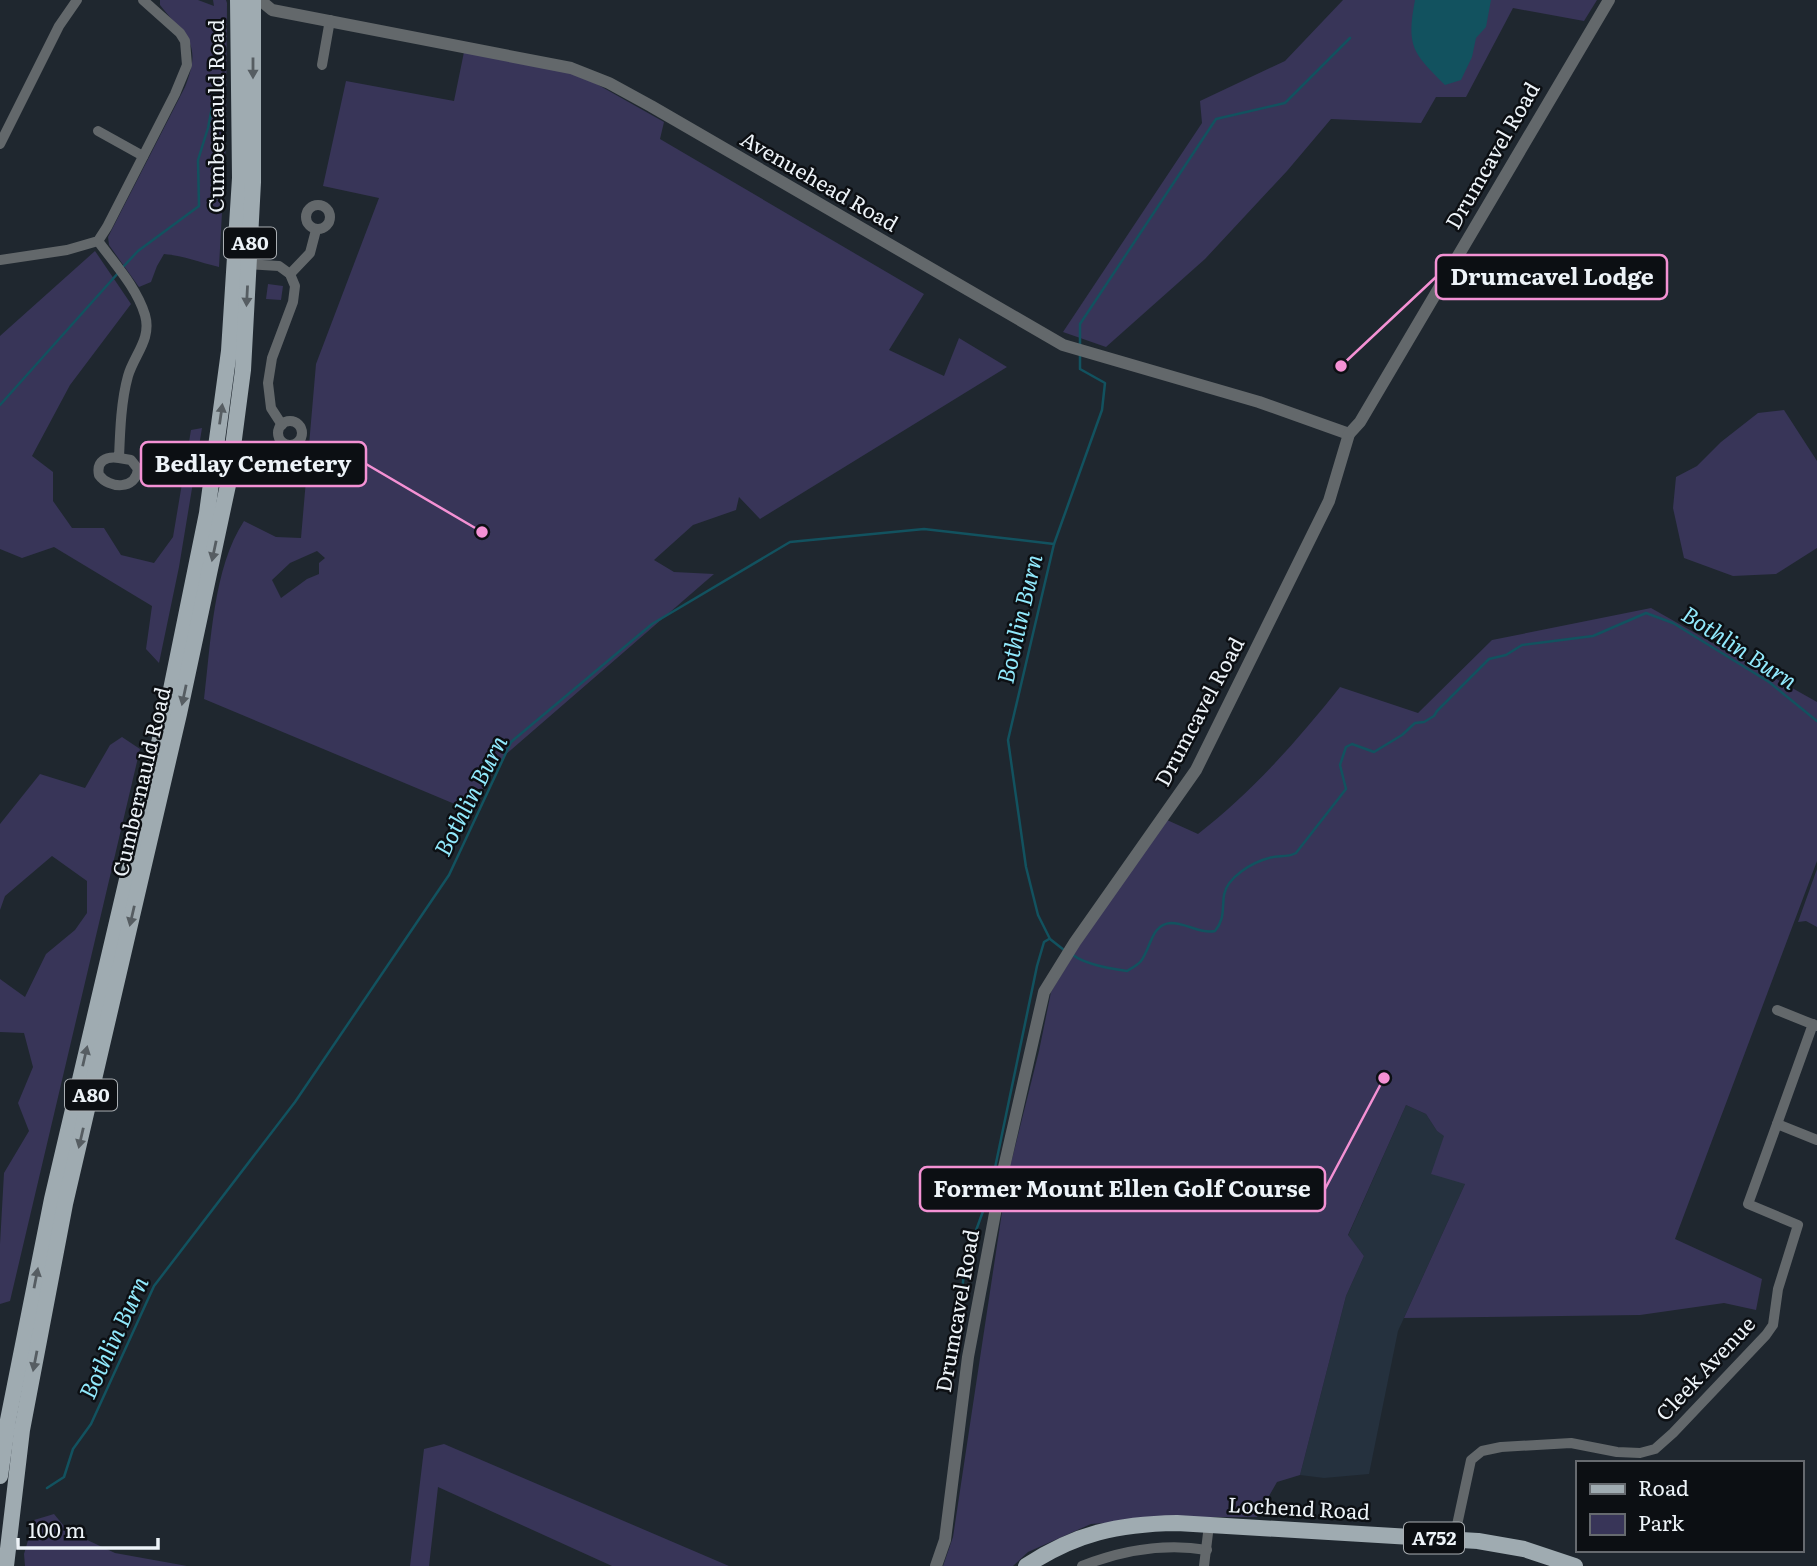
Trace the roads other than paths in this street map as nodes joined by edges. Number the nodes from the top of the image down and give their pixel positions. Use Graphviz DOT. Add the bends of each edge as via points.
graph roads {
  1 [pos="77,0"];
  2 [pos="238,0"];
  3 [pos="253,0"];
  4 [pos="260,0"];
  5 [pos="1609,0"];
  6 [pos="150,2"];
  7 [pos="330,20"];
  8 [pos="323,65"];
  9 [pos="98,131"];
  10 [pos="0,144"];
  11 [pos="143,156"];
  12 [pos="316,230"];
  13 [pos="98,241"];
  14 [pos="0,260"];
  15 [pos="242,263"];
  16 [pos="290,274"];
  17 [pos="282,425"];
  18 [pos="1349,434"];
  19 [pos="119,457"];
  20 [pos="192,618"];
  21 [pos="1777,1010"];
  22 [pos="1815,1025"];
  23 [pos="1777,1124"];
  24 [pos="1817,1140"];
  25 [pos="23,1345"];
  26 [pos="0,1418"];
  27 [pos="0,1476"];
  28 [pos="1209,1525"];
  29 [pos="1454,1539"];
  30 [pos="1207,1550"];
  31 [pos="6,1566"];
  32 [pos="936,1566"];
  33 [pos="1026,1566"];
  34 [pos="1082,1566"];
  35 [pos="1204,1566"];
  36 [pos="1576,1566"];
  1 -- 10 [label="street" via="59,26"];
  2 -- 15 [label="main road, Cumbernauld Road / A80"];
  3 -- 15 [label="main road, Cumbernauld Road / A80, one-way" via="253,182"];
  4 -- 7 [label="street, Avenuehead Road" via="272,10"];
  5 -- 18 [label="street, Drumcavel Road"];
  6 -- 11 [label="street" via="185,41 187,65"];
  7 -- 8 [label="street"];
  7 -- 18 [label="street, Avenuehead Road" via="591,75 1063,345 1259,402"];
  9 -- 11 [label="street"];
  11 -- 13 [label="street"];
  12 -- 16 [label="street" via="310,253"];
  13 -- 14 [label="street"];
  13 -- 19 [label="street" via="139,301 147,326 128,374"];
  15 -- 16 [label="street" via="279,266"];
  15 -- 20 [label="main road, Cumbernauld Road / A80"];
  16 -- 17 [label="street" via="295,295 272,358 268,393"];
  18 -- 32 [label="street, Drumcavel Road" via="1329,501 1196,770 1044,992 1002,1176 966,1369 944,1540"];
  25 -- 20 [label="main road, Cumbernauld Road / A80, one-way" via="52,1199 166,709"];
  20 -- 31 [label="main road, Cumbernauld Road / A80, one-way" via="65,1204 22,1430"];
  21 -- 22 [label="street"];
  22 -- 23 [label="street"];
  23 -- 24 [label="street"];
  23 -- 29 [label="street, Cleek Avenue" via="1748,1204 1798,1225 1778,1289 1773,1325 1766,1335 1655,1449 1617,1452 1571,1443 1482,1451 1471,1460"];
  25 -- 26 [label="main road, Cumbernauld Road"];
  25 -- 27 [label="main road, Cumbernauld Road / A80"];
  28 -- 29 [label="main road, Lochend Road / A752"];
  28 -- 30 [label="street"];
  28 -- 33 [label="main road, Lochend Road / A752" via="1138,1524 1103,1529 1071,1540"];
  29 -- 36 [label="main road, Lochend Road / A752" via="1524,1549"];
  30 -- 34 [label="street" via="1155,1547"];
  30 -- 35 [label="street"];
}
